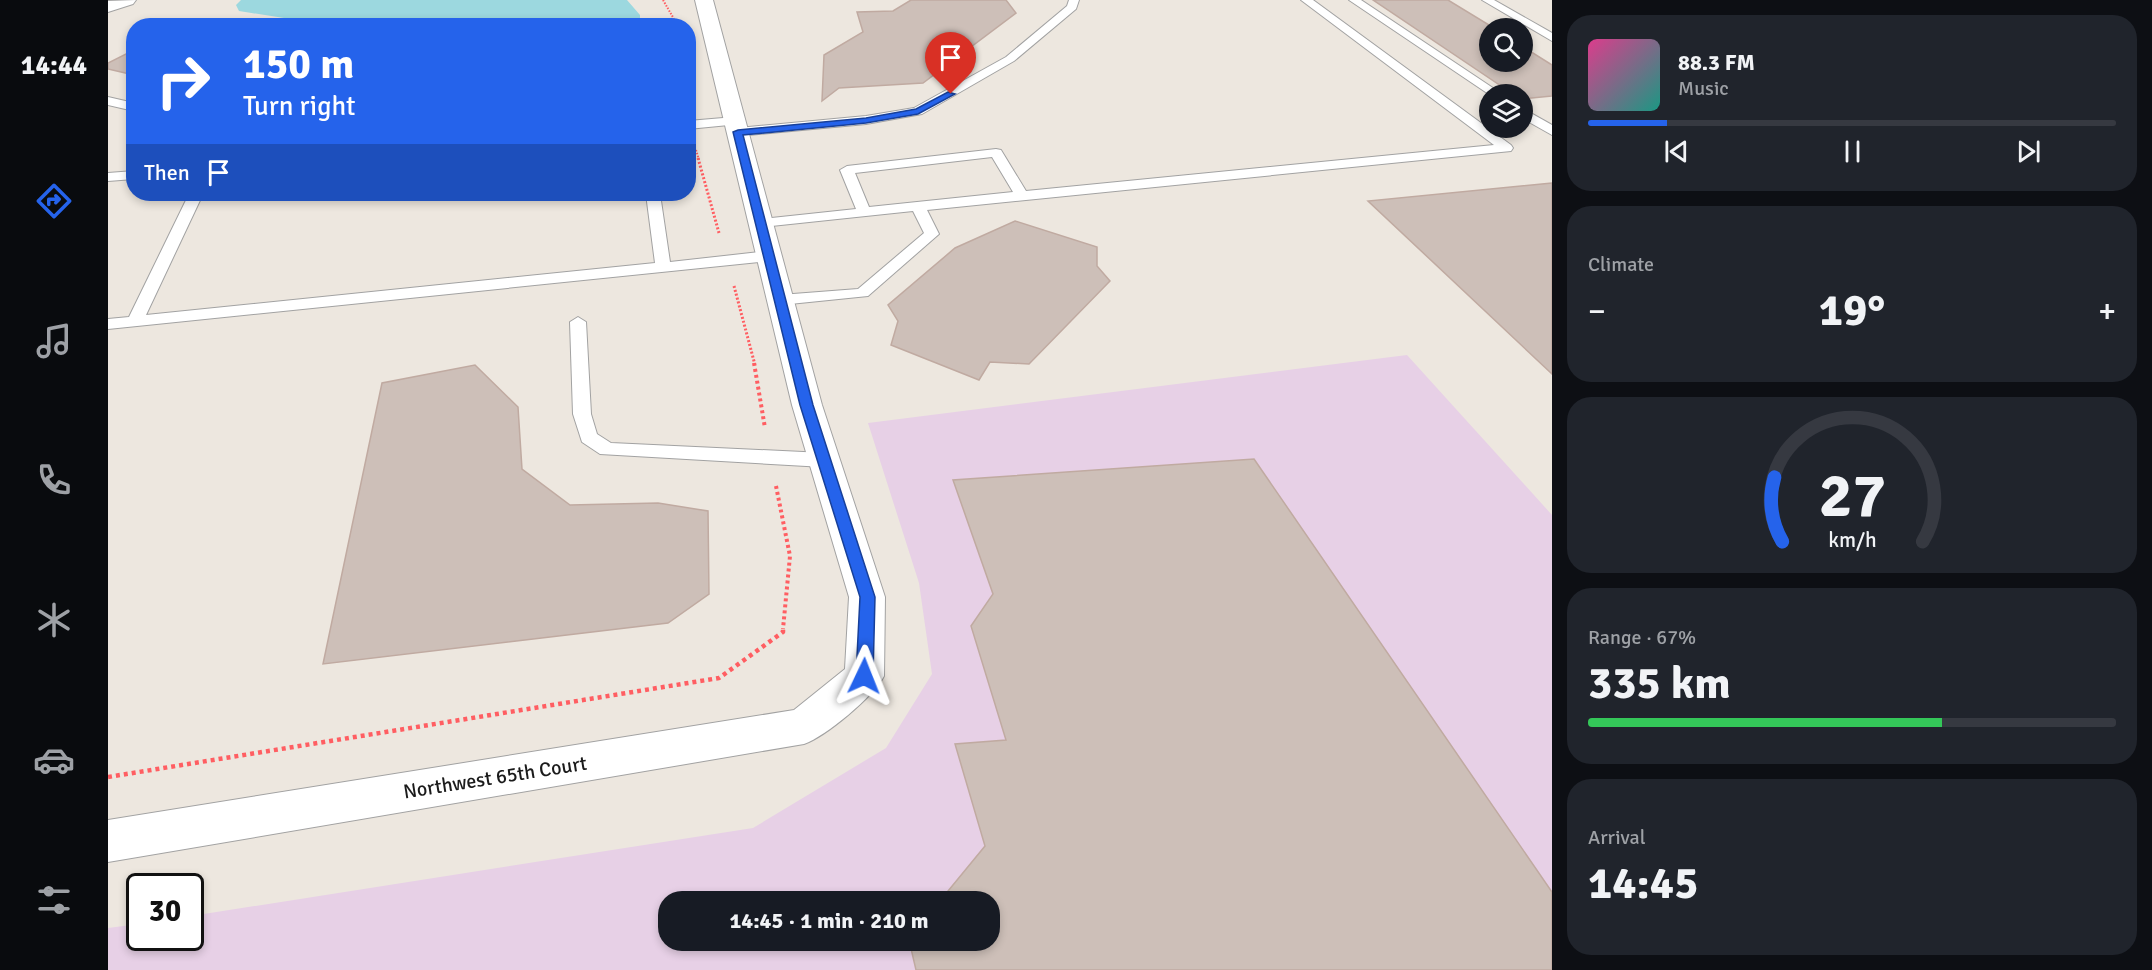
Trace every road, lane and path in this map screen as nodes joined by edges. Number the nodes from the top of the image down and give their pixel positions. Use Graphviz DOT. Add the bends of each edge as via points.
graph roads {
  1 [pos="127,0"];
  2 [pos="663,0"];
  3 [pos="704,0"];
  4 [pos="1074,0"];
  5 [pos="1306,0"];
  6 [pos="1354,0"];
  7 [pos="1487,0"];
  8 [pos="108,7"];
  9 [pos="674,18"];
  10 [pos="1552,38"];
  11 [pos="1481,84"];
  12 [pos="108,101"];
  13 [pos="126,105"];
  14 [pos="1533,119"];
  15 [pos="696,125"];
  16 [pos="736,127"];
  17 [pos="1552,131"];
  18 [pos="696,151"];
  19 [pos="126,176"];
  20 [pos="108,177"];
  21 [pos="1022,195"];
  22 [pos="192,201"];
  23 [pos="654,201"];
  24 [pos="918,206"];
  25 [pos="864,212"];
  26 [pos="761,223"];
  27 [pos="769,256"];
  28 [pos="726,261"];
  29 [pos="663,268"];
  30 [pos="780,300"];
  31 [pos="135,321"];
  32 [pos="578,322"];
  33 [pos="108,324"];
  34 [pos="770,458"];
  35 [pos="824,460"];
  36 [pos="108,777"];
  37 [pos="108,841"];
  1 -- 8 [label="street"];
  2 -- 9 [label="path"];
  3 -- 16 [label="street"];
  4 -- 16 [label="lane" via="1072,7 1010,59 918,111 866,120"];
  5 -- 21 [label="lane" via="1506,148"];
  6 -- 11 [label="lane"];
  7 -- 10 [label="lane"];
  12 -- 13 [label="lane"];
  14 -- 17 [label="lane"];
  15 -- 16 [label="lane"];
  16 -- 26 [label="street"];
  18 -- 28 [label="path"];
  19 -- 20 [label="lane"];
  21 -- 24 [label="lane"];
  21 -- 25 [label="lane" via="996,153 847,170"];
  22 -- 31 [label="lane"];
  23 -- 29 [label="lane"];
  24 -- 25 [label="lane"];
  24 -- 30 [label="lane" via="932,234 862,293"];
  25 -- 26 [label="lane"];
  26 -- 27 [label="street"];
  27 -- 28 [label="lane"];
  27 -- 30 [label="street"];
  28 -- 29 [label="lane"];
  28 -- 34 [label="path" via="754,360"];
  29 -- 31 [label="lane"];
  30 -- 35 [label="street"];
  31 -- 33 [label="lane"];
  32 -- 34 [label="lane" via="582,414 589,437 607,449"];
  34 -- 35 [label="lane"];
  34 -- 36 [label="path" via="790,556 783,632 719,678"];
  35 -- 37 [label="street, Northwest 65th Court" via="867,597 864,676 804,726"];
}
